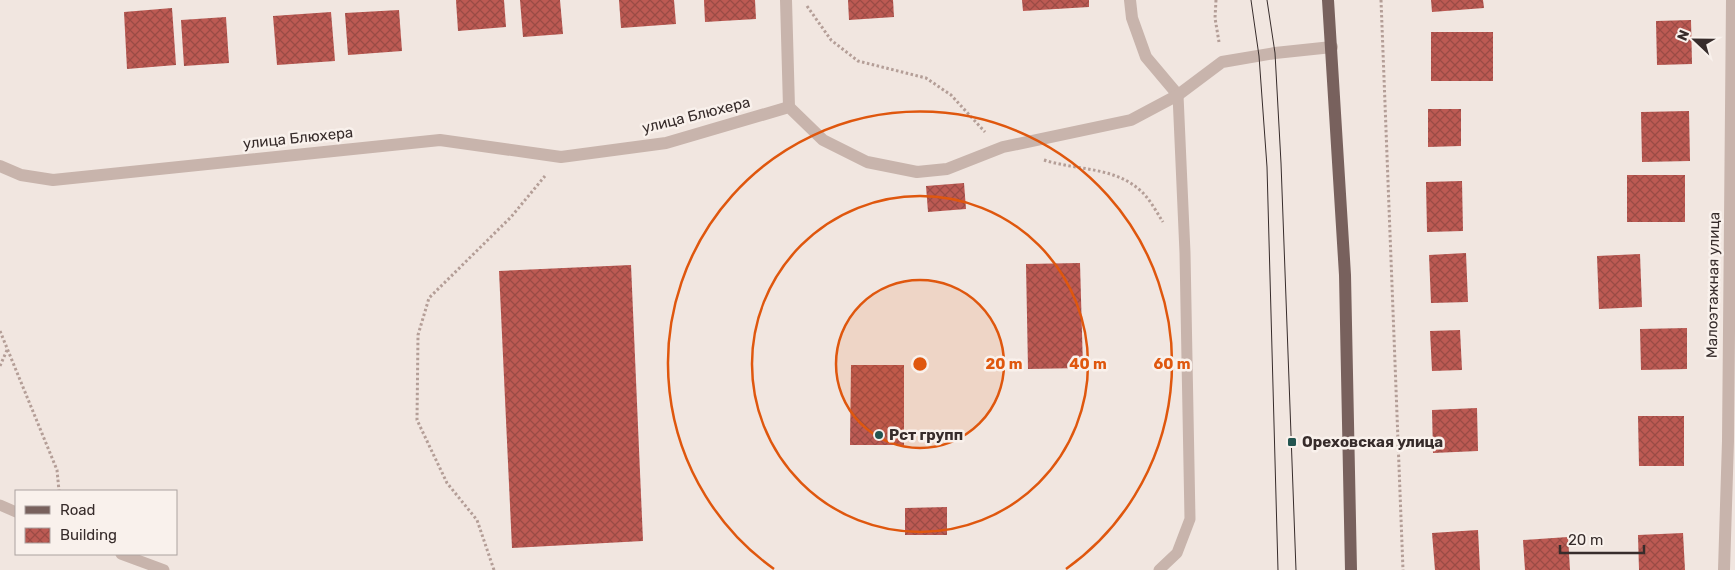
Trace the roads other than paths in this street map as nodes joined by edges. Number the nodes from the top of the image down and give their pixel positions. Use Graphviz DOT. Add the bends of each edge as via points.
graph roads {
  1 [pos="786,0"];
  2 [pos="1130,0"];
  3 [pos="1328,0"];
  4 [pos="1732,0"];
  5 [pos="1332,47"];
  6 [pos="1178,96"];
  7 [pos="789,108"];
  8 [pos="0,166"];
  9 [pos="0,505"];
  10 [pos="15,512"];
  11 [pos="124,555"];
  12 [pos="164,570"];
  13 [pos="1159,570"];
  14 [pos="1351,570"];
  15 [pos="1724,570"];
  1 -- 7 [label="street"];
  2 -- 6 [label="street" via="1132,18 1146,57"];
  3 -- 5 [label="main road"];
  4 -- 15 [label="street, Малоэтажная улица"];
  5 -- 6 [label="street" via="1222,62"];
  5 -- 14 [label="main road" via="1345,275"];
  6 -- 7 [label="street" via="1131,120 1003,147 947,169 917,172 867,162 824,140"];
  6 -- 13 [label="lane" via="1185,253 1190,519 1178,553"];
  7 -- 8 [label="street, улица Блюхера" via="666,142 561,157 440,140 53,180 21,175"];
  9 -- 10 [label="lane"];
  11 -- 12 [label="lane"];
}
